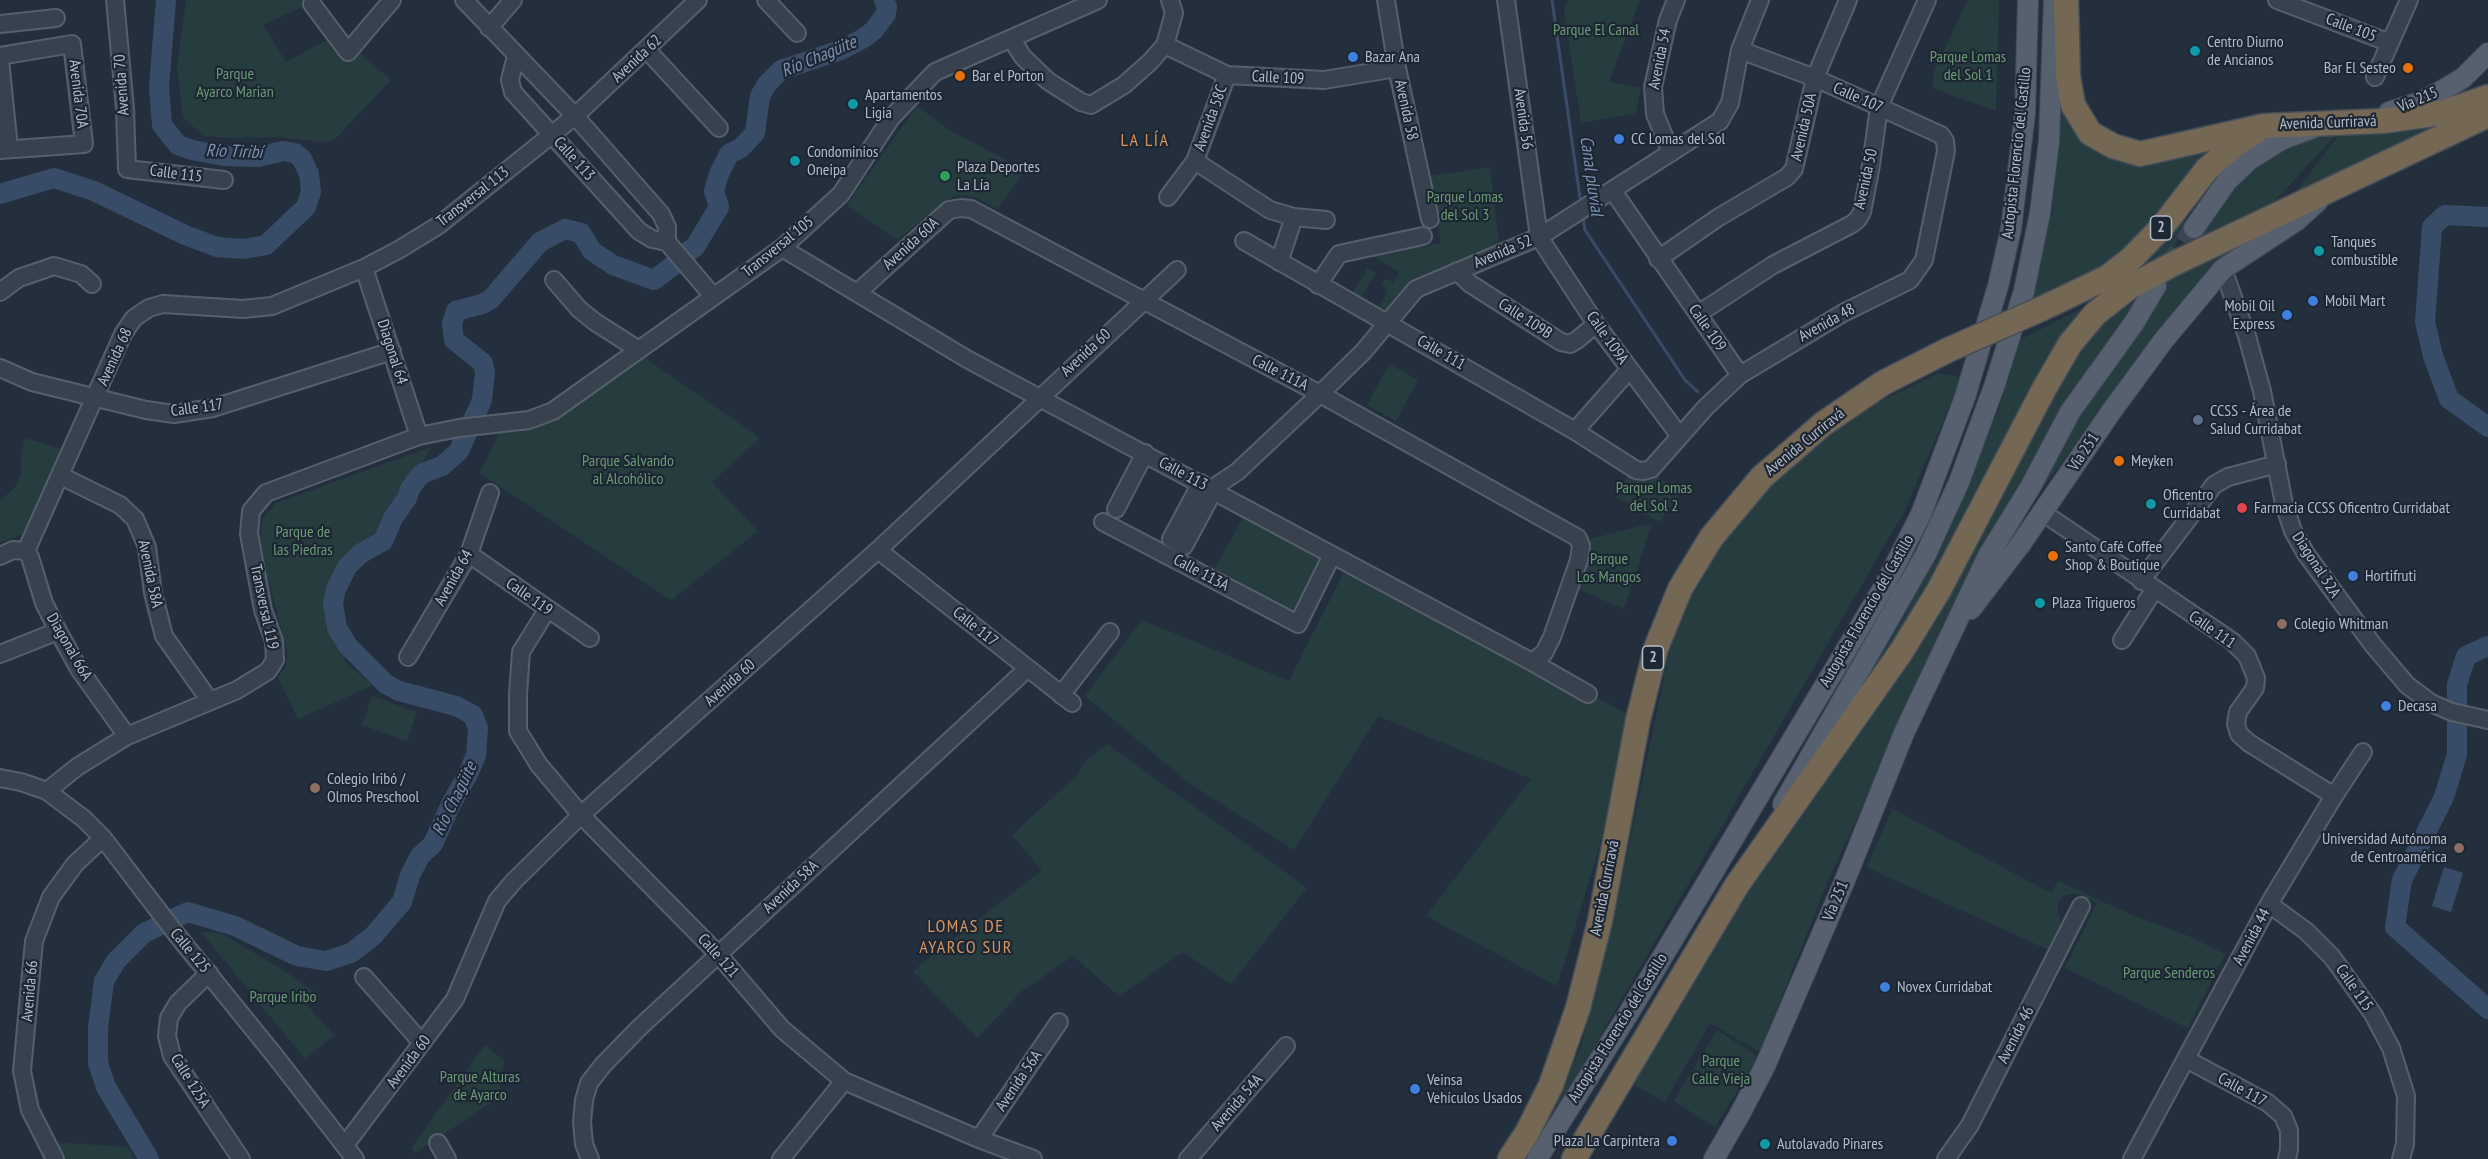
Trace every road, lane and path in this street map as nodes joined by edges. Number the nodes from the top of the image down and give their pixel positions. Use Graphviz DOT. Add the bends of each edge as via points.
graph roads {
  1 [pos="115,0"];
  2 [pos="392,0"];
  3 [pos="464,0"];
  4 [pos="513,0"];
  5 [pos="698,0"];
  6 [pos="766,0"];
  7 [pos="1098,0"];
  8 [pos="1170,0"];
  9 [pos="1386,0"];
  10 [pos="1506,0"];
  11 [pos="1676,0"];
  12 [pos="1760,0"];
  13 [pos="1848,0"];
  14 [pos="1927,0"];
  15 [pos="2028,0"];
  16 [pos="2054,0"];
  17 [pos="2066,0"];
  18 [pos="2277,0"];
  19 [pos="2409,0"];
  20 [pos="312,4"];
  21 [pos="56,18"];
  22 [pos="0,24"];
  23 [pos="489,28"];
  24 [pos="797,33"];
  25 [pos="1012,40"];
  26 [pos="2390,43"];
  27 [pos="1165,45"];
  28 [pos="647,50"];
  29 [pos="1740,50"];
  30 [pos="2488,53"];
  31 [pos="516,56"];
  32 [pos="0,58"];
  33 [pos="1397,68"];
  34 [pos="1227,75"];
  35 [pos="2375,77"];
  36 [pos="1815,78"];
  37 [pos="2,90"];
  38 [pos="2488,97"];
  39 [pos="1879,107"];
  40 [pos="2488,115"];
  41 [pos="575,116"];
  42 [pos="2339,123"];
  43 [pos="2265,126"];
  44 [pos="719,128"];
  45 [pos="552,134"];
  46 [pos="1941,135"];
  47 [pos="4,149"];
  48 [pos="1671,153"];
  49 [pos="1195,161"];
  50 [pos="127,169"];
  51 [pos="225,180"];
  52 [pos="1613,191"];
  53 [pos="2328,191"];
  54 [pos="1168,197"];
  55 [pos="971,209"];
  56 [pos="1294,217"];
  57 [pos="1430,219"];
  58 [pos="1326,220"];
  59 [pos="2194,228"];
  60 [pos="1423,236"];
  61 [pos="1539,237"];
  62 [pos="1244,242"];
  63 [pos="671,245"];
  64 [pos="782,248"];
  65 [pos="1658,259"];
  66 [pos="1279,262"];
  67 [pos="364,268"];
  68 [pos="2223,269"];
  69 [pos="1177,270"];
  70 [pos="1457,271"];
  71 [pos="554,279"];
  72 [pos="92,284"];
  73 [pos="1318,285"];
  74 [pos="2156,286"];
  75 [pos="0,292"];
  76 [pos="857,293"];
  77 [pos="713,296"];
  78 [pos="1142,302"];
  79 [pos="1698,314"];
  80 [pos="1387,322"];
  81 [pos="1596,324"];
  82 [pos="639,350"];
  83 [pos="393,351"];
  84 [pos="0,368"];
  85 [pos="1629,370"];
  86 [pos="1740,375"];
  87 [pos="1320,394"];
  88 [pos="1040,396"];
  89 [pos="96,398"];
  90 [pos="1575,431"];
  91 [pos="2058,433"];
  92 [pos="1679,435"];
  93 [pos="418,436"];
  94 [pos="1145,453"];
  95 [pos="2277,465"];
  96 [pos="1636,470"];
  97 [pos="61,476"];
  98 [pos="1208,487"];
  99 [pos="490,493"];
  100 [pos="1116,509"];
  101 [pos="2042,512"];
  102 [pos="1103,522"];
  103 [pos="878,550"];
  104 [pos="26,551"];
  105 [pos="469,554"];
  106 [pos="1332,555"];
  107 [pos="0,556"];
  108 [pos="1988,556"];
  109 [pos="2148,585"];
  110 [pos="547,610"];
  111 [pos="58,631"];
  112 [pos="1110,632"];
  113 [pos="590,638"];
  114 [pos="1950,638"];
  115 [pos="2121,640"];
  116 [pos="0,654"];
  117 [pos="408,657"];
  118 [pos="1532,662"];
  119 [pos="1027,669"];
  120 [pos="1588,694"];
  121 [pos="210,701"];
  122 [pos="2488,720"];
  123 [pos="127,736"];
  124 [pos="2363,752"];
  125 [pos="0,778"];
  126 [pos="47,791"];
  127 [pos="2334,796"];
  128 [pos="581,815"];
  129 [pos="103,838"];
  130 [pos="1737,885"];
  131 [pos="2270,904"];
  132 [pos="2081,906"];
  133 [pos="718,954"];
  134 [pos="209,973"];
  135 [pos="364,977"];
  136 [pos="1059,1022"];
  137 [pos="422,1043"];
  138 [pos="1286,1046"];
  139 [pos="2186,1059"];
  140 [pos="844,1081"];
  141 [pos="979,1139"];
  142 [pos="438,1143"];
  143 [pos="350,1152"];
  144 [pos="1716,1158"];
  145 [pos="55,1159"];
  146 [pos="241,1159"];
  147 [pos="447,1159"];
  148 [pos="590,1159"];
  149 [pos="782,1159"];
  150 [pos="1033,1159"];
  151 [pos="1188,1159"];
  152 [pos="1510,1159"];
  153 [pos="1537,1159"];
  154 [pos="1574,1159"];
  155 [pos="1946,1159"];
  156 [pos="2132,1159"];
  157 [pos="2287,1159"];
  158 [pos="2402,1159"];
  1 -- 50 [label="street, Avenida 70"];
  2 -- 20 [label="street" via="348,52"];
  3 -- 23 [label="street, Calle 113"];
  4 -- 23 [label="street"];
  5 -- 28 [label="street, Avenida 62"];
  6 -- 24 [label="street"];
  7 -- 25 [label="street, Transversal 105"];
  8 -- 27 [label="street" via="1174,13"];
  9 -- 33 [label="street, Avenida 58"];
  10 -- 61 [label="street, Avenida 56"];
  11 -- 48 [label="street, Avenida 54" via="1653,87 1655,114"];
  12 -- 29 [label="street, Avenida 52"];
  13 -- 36 [label="street, Avenida 50A"];
  14 -- 39 [label="street, Avenida 50"];
  15 -- 153 [label="main road, Autopista Florencio del Castillo" via="2025,113 2012,229 1965,398 1921,514 1885,585"];
  16 -- 130 [label="main road, Autopista Florencio del Castillo" via="2049,141 2040,213 2024,291 1995,384 1959,482 1926,554"];
  17 -- 43 [label="highway" via="2068,76 2073,105 2090,133 2113,146 2140,154"];
  18 -- 26 [label="street, Calle 105"];
  19 -- 26 [label="street"];
  21 -- 22 [label="street"];
  23 -- 31 [label="street, Calle 113"];
  25 -- 27 [label="street" via="1048,81 1091,105 1124,85"];
  25 -- 64 [label="street, Transversal 105" via="935,72 925,81 884,127 841,194"];
  26 -- 35 [label="street"];
  27 -- 34 [label="street, Calle 109"];
  28 -- 41 [label="street, Avenida 62"];
  28 -- 44 [label="street"];
  29 -- 36 [label="street, Calle 107"];
  29 -- 48 [label="street, Avenida 52" via="1726,113 1720,122"];
  30 -- 43 [label="main road, Vía 215" via="2463,78 2402,110 2319,114"];
  31 -- 41 [label="street, Calle 113"];
  31 -- 45 [label="street, Calle 113" via="510,80 513,92"];
  32 -- 37 [label="street"];
  32 -- 47 [label="street, Avenida 70A" via="72,44 84,144"];
  33 -- 34 [label="street, Calle 109" via="1324,80"];
  33 -- 57 [label="street, Avenida 58"];
  34 -- 49 [label="street, Avenida 58C"];
  36 -- 39 [label="street, Calle 107"];
  36 -- 65 [label="street, Avenida 50A" via="1794,169"];
  37 -- 47 [label="street"];
  38 -- 42 [label="highway, Avenida Curriravá / 2" via="2408,119"];
  39 -- 46 [label="street, Calle 107"];
  39 -- 79 [label="street, Avenida 50" via="1858,219 1773,265"];
  40 -- 53 [label="highway"];
  41 -- 45 [label="street, Transversal 113"];
  41 -- 63 [label="street, Calle 113" via="661,214"];
  42 -- 43 [label="highway, Avenida Curriravá / 2"];
  42 -- 59 [label="main road" via="2300,132 2264,148 2227,181"];
  43 -- 152 [label="highway, Avenida Curriravá / 2, bridge" via="2236,144 2208,169 2162,227 2108,277 1883,383 1823,424 1762,477 1711,538 1680,589 1656,648 1600,921 1578,1008 1551,1085"];
  45 -- 63 [label="street, Calle 113" via="639,231"];
  45 -- 67 [label="street, Transversal 113" via="439,225"];
  46 -- 86 [label="street, Avenida 48" via="1946,151 1924,260 1910,280 1806,334"];
  48 -- 52 [label="street, Avenida 52"];
  49 -- 54 [label="street, Avenida 58C"];
  49 -- 56 [label="street" via="1270,210"];
  50 -- 51 [label="street, Calle 115"];
  52 -- 61 [label="street, Avenida 52"];
  52 -- 65 [label="street, Calle 109"];
  53 -- 68 [label="main road, Vía 251" via="2295,221"];
  53 -- 130 [label="highway" via="2175,262 2128,288 2095,314 2070,345 1914,631"];
  55 -- 76 [label="street, Avenida 60A" via="949,210"];
  55 -- 78 [label="street, Calle 111A"];
  56 -- 58 [label="street"];
  56 -- 66 [label="street"];
  60 -- 73 [label="street" via="1339,254"];
  61 -- 70 [label="street, Avenida 52"];
  61 -- 81 [label="street, Calle 109A"];
  62 -- 66 [label="street, Calle 111"];
  63 -- 77 [label="street, Calle 113"];
  64 -- 76 [label="street, Calle 113"];
  64 -- 77 [label="street, Transversal 105"];
  65 -- 79 [label="street, Calle 109"];
  66 -- 73 [label="street, Calle 111"];
  67 -- 83 [label="street, Diagonal 64"];
  67 -- 89 [label="street, Avenida 68" via="272,306 243,309 163,304 149,308 134,318 123,334"];
  68 -- 95 [label="street, Diagonal 32A" via="2247,336"];
  68 -- 101 [label="main road, Vía 251" via="2163,341"];
  69 -- 78 [label="street, Avenida 60"];
  70 -- 80 [label="street, Avenida 52" via="1416,289"];
  70 -- 81 [label="street, Calle 109B" via="1469,283 1561,342 1570,344"];
  71 -- 82 [label="street" via="579,309"];
  72 -- 75 [label="street" via="81,274 54,266 19,278"];
  73 -- 80 [label="street, Calle 111"];
  74 -- 91 [label="main road, Vía 251"];
  76 -- 88 [label="street, Calle 113" via="967,359"];
  77 -- 82 [label="street, Transversal 105"];
  78 -- 87 [label="street, Calle 111A"];
  78 -- 88 [label="street, Avenida 60"];
  79 -- 86 [label="street, Calle 109"];
  80 -- 87 [label="street, Avenida 52"];
  80 -- 90 [label="street, Calle 111"];
  81 -- 85 [label="street, Calle 109A"];
  82 -- 93 [label="street, Transversal 105" via="553,411 529,420"];
  83 -- 89 [label="street, Calle 117" via="213,408 174,414"];
  83 -- 93 [label="street, Diagonal 64"];
  84 -- 89 [label="street, Calle 117" via="32,382"];
  85 -- 90 [label="street"];
  85 -- 92 [label="street, Calle 109A"];
  86 -- 92 [label="street, Avenida 48"];
  87 -- 98 [label="street, Avenida 52" via="1237,472"];
  87 -- 118 [label="street, Calle 111A" via="1578,538 1579,560 1552,637 1544,652"];
  88 -- 94 [label="street, Calle 113"];
  88 -- 103 [label="street, Avenida 60"];
  89 -- 97 [label="street, Avenida 68"];
  90 -- 96 [label="street, Calle 111"];
  91 -- 101 [label="main road" via="2044,482"];
  91 -- 108 [label="main road, Vía 251"];
  92 -- 96 [label="street, Avenida 48" via="1651,469"];
  93 -- 121 [label="street, Transversal 119" via="266,493 257,502 251,511 249,534 275,660 257,679"];
  94 -- 98 [label="street, Calle 113"];
  94 -- 100 [label="street"];
  95 -- 109 [label="street" via="2228,477 2214,485"];
  95 -- 122 [label="street, Diagonal 32A" via="2293,531 2373,645 2407,685 2431,703"];
  97 -- 104 [label="street, Avenida 68"];
  97 -- 121 [label="street, Avenida 58A" via="120,505 135,519 147,547 164,636"];
  98 -- 106 [label="street, Calle 113"];
  99 -- 105 [label="street, Avenida 64"];
  101 -- 108 [label="main road" via="2020,521"];
  101 -- 109 [label="street, Calle 111"];
  101 -- 114 [label="main road, Vía 251"];
  102 -- 106 [label="street, Calle 113A" via="1298,624"];
  103 -- 119 [label="street, Calle 117"];
  103 -- 128 [label="street, Avenida 60"];
  104 -- 107 [label="street" via="13,550"];
  104 -- 111 [label="street, Diagonal 66A"];
  105 -- 110 [label="street, Calle 119"];
  105 -- 117 [label="street, Avenida 64"];
  106 -- 118 [label="street, Calle 113"];
  108 -- 114 [label="main road, Vía 251"];
  109 -- 115 [label="street"];
  109 -- 127 [label="street, Calle 111" via="2232,641 2247,656 2256,678 2255,688 2238,712 2239,734"];
  110 -- 113 [label="street, Calle 119"];
  110 -- 128 [label="street, Calle 121" via="521,652 518,731 539,765"];
  111 -- 116 [label="street"];
  111 -- 123 [label="street, Diagonal 66A" via="79,669"];
  112 -- 119 [label="street, Calle 117" via="1066,699"];
  114 -- 144 [label="main road, Vía 251" via="1904,733 1765,1066"];
  118 -- 120 [label="street, Calle 113"];
  119 -- 133 [label="street, Avenida 58A"];
  121 -- 123 [label="street, Transversal 119"];
  123 -- 126 [label="street, Transversal 119"];
  124 -- 127 [label="street, Avenida 44"];
  125 -- 126 [label="street, Calle 125"];
  126 -- 129 [label="street, Calle 125"];
  127 -- 131 [label="street, Avenida 44"];
  128 -- 133 [label="street, Calle 121"];
  128 -- 137 [label="street, Avenida 60" via="497,901 455,999"];
  129 -- 134 [label="street, Calle 125"];
  129 -- 145 [label="street, Avenida 66" via="75,864 51,897 34,941 22,1071 30,1110"];
  130 -- 154 [label="highway, Autopista Florencio del Castillo"];
  131 -- 139 [label="street, Avenida 44"];
  131 -- 158 [label="street, Calle 115" via="2332,957 2391,1048 2406,1095"];
  132 -- 155 [label="street, Avenida 46" via="1970,1125"];
  133 -- 140 [label="street, Calle 121" via="782,1029"];
  133 -- 148 [label="street, Avenida 58A" via="639,1028 589,1083 582,1122"];
  134 -- 143 [label="street, Calle 125"];
  134 -- 146 [label="street, Calle 125A" via="178,1003 169,1018 167,1036 172,1056"];
  135 -- 137 [label="street"];
  136 -- 141 [label="street, Avenida 56A"];
  137 -- 143 [label="street, Avenida 60"];
  138 -- 151 [label="street, Avenida 54A"];
  139 -- 156 [label="street, Avenida 44"];
  139 -- 157 [label="street, Calle 117" via="2268,1103 2283,1116 2289,1130"];
  140 -- 141 [label="street, Calle 121"];
  140 -- 149 [label="street"];
  141 -- 150 [label="street, Calle 121"];
  142 -- 147 [label="street"];
}
